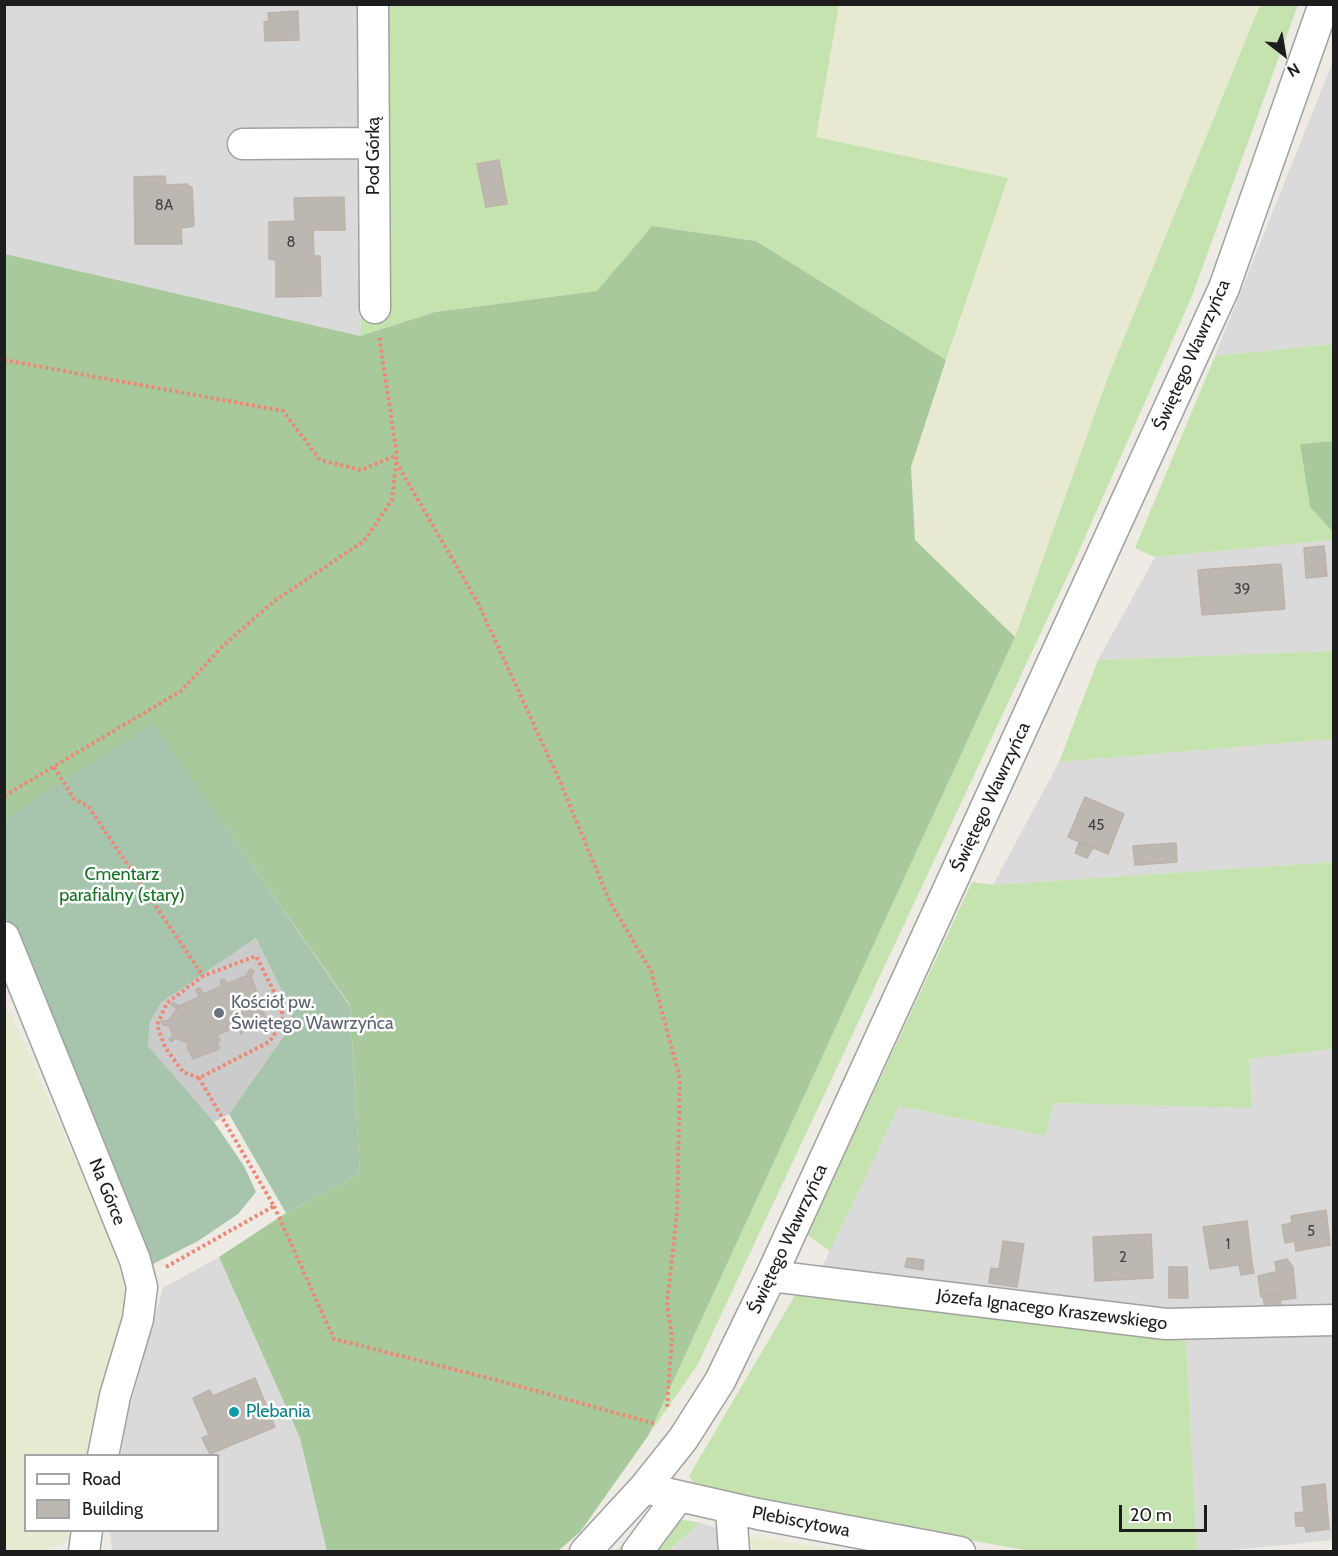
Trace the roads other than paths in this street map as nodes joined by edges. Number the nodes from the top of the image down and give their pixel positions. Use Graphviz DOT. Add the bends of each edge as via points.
graph roads {
  1 [pos="373,4"];
  2 [pos="1324,4"];
  3 [pos="374,143"];
  4 [pos="243,144"];
  5 [pos="375,308"];
  6 [pos="4,937"];
  7 [pos="771,1276"];
  8 [pos="1334,1320"];
  9 [pos="103,1454"];
  10 [pos="644,1488"];
  11 [pos="678,1497"];
  12 [pos="731,1509"];
  13 [pos="87,1532"];
  14 [pos="84,1551"];
  15 [pos="585,1551"];
  16 [pos="637,1551"];
  17 [pos="734,1551"];
  18 [pos="960,1551"];
  1 -- 3 [label="street, Pod Górką"];
  2 -- 7 [label="street, Świętego Wawrzyńca" via="1224,288"];
  3 -- 4 [label="street"];
  3 -- 5 [label="street, Pod Górką"];
  6 -- 9 [label="street, Na Górce" via="135,1260 142,1287 138,1319 115,1396"];
  7 -- 8 [label="street, Józefa Ignacego Kraszewskiego" via="1166,1324"];
  7 -- 10 [label="street, Świętego Wawrzyńca" via="720,1381 683,1439"];
  10 -- 11 [label="street, Plebiscytowa"];
  10 -- 15 [label="street, Świętego Wawrzyńca"];
  11 -- 12 [label="street, Plebiscytowa"];
  11 -- 16 [label="street"];
  12 -- 17 [label="street"];
  12 -- 18 [label="street, Plebiscytowa"];
  13 -- 14 [label="street"];
}
